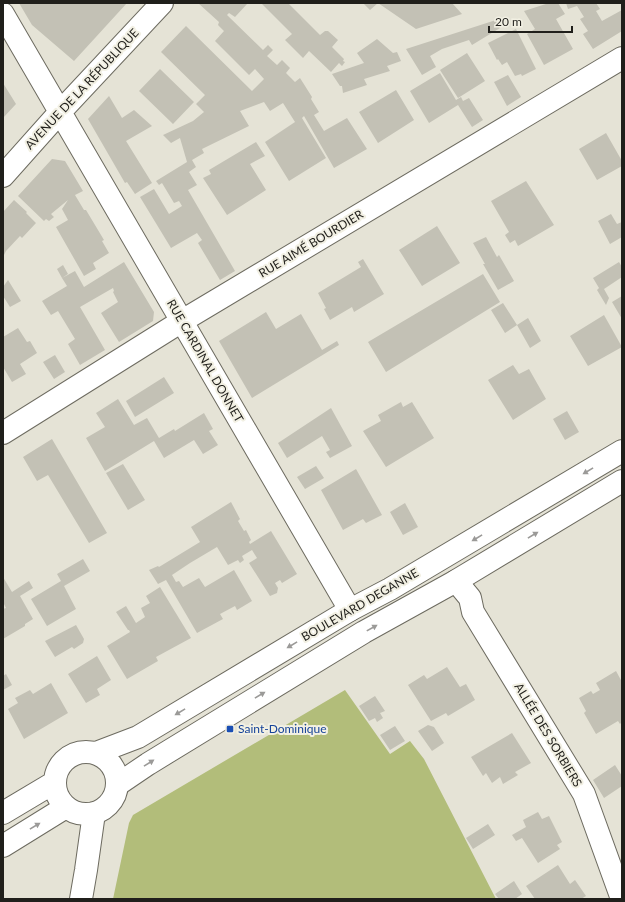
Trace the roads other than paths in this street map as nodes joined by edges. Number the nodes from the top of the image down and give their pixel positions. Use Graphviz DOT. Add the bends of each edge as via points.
graph roads {
  1 [pos="162,3"];
  2 [pos="3,14"];
  3 [pos="622,58"];
  4 [pos="60,112"];
  5 [pos="3,176"];
  6 [pos="182,321"];
  7 [pos="3,433"];
  8 [pos="622,451"];
  9 [pos="622,481"];
  10 [pos="456,581"];
  11 [pos="350,610"];
  12 [pos="96,753"];
  13 [pos="54,782"];
  14 [pos="117,785"];
  15 [pos="66,807"];
  16 [pos="3,813"];
  17 [pos="94,813"];
  18 [pos="3,846"];
  19 [pos="81,899"];
  20 [pos="622,899"];
  1 -- 4 [label="street, AVENUE DE LA RÉPUBLIQUE"];
  2 -- 4 [label="street, RUE CARDINAL DONNET"];
  3 -- 6 [label="street, RUE AIMÉ BOURDIER"];
  4 -- 5 [label="street, AVENUE DE LA RÉPUBLIQUE"];
  4 -- 6 [label="street, RUE CARDINAL DONNET"];
  6 -- 7 [label="street, RUE AIMÉ BOURDIER"];
  6 -- 11 [label="street, RUE CARDINAL DONNET"];
  8 -- 11 [label="street, BOULEVARD DEGANNE, one-way" via="390,589"];
  10 -- 9 [label="street, one-way"];
  14 -- 10 [label="street, one-way" via="364,632"];
  10 -- 20 [label="street, ALLÉE DES SORBIERS" via="470,598 473,612 584,794"];
  11 -- 12 [label="street, BOULEVARD DEGANNE, one-way" via="138,737"];
  12 -- 13 [label="street" via="77,752 68,757 59,768"];
  12 -- 14 [label="street" via="112,765"];
  13 -- 15 [label="street" via="56,792"];
  13 -- 16 [label="street"];
  14 -- 17 [label="street" via="110,803"];
  15 -- 17 [label="street" via="74,812"];
  18 -- 15 [label="street, one-way"];
  17 -- 19 [label="street"];
}
